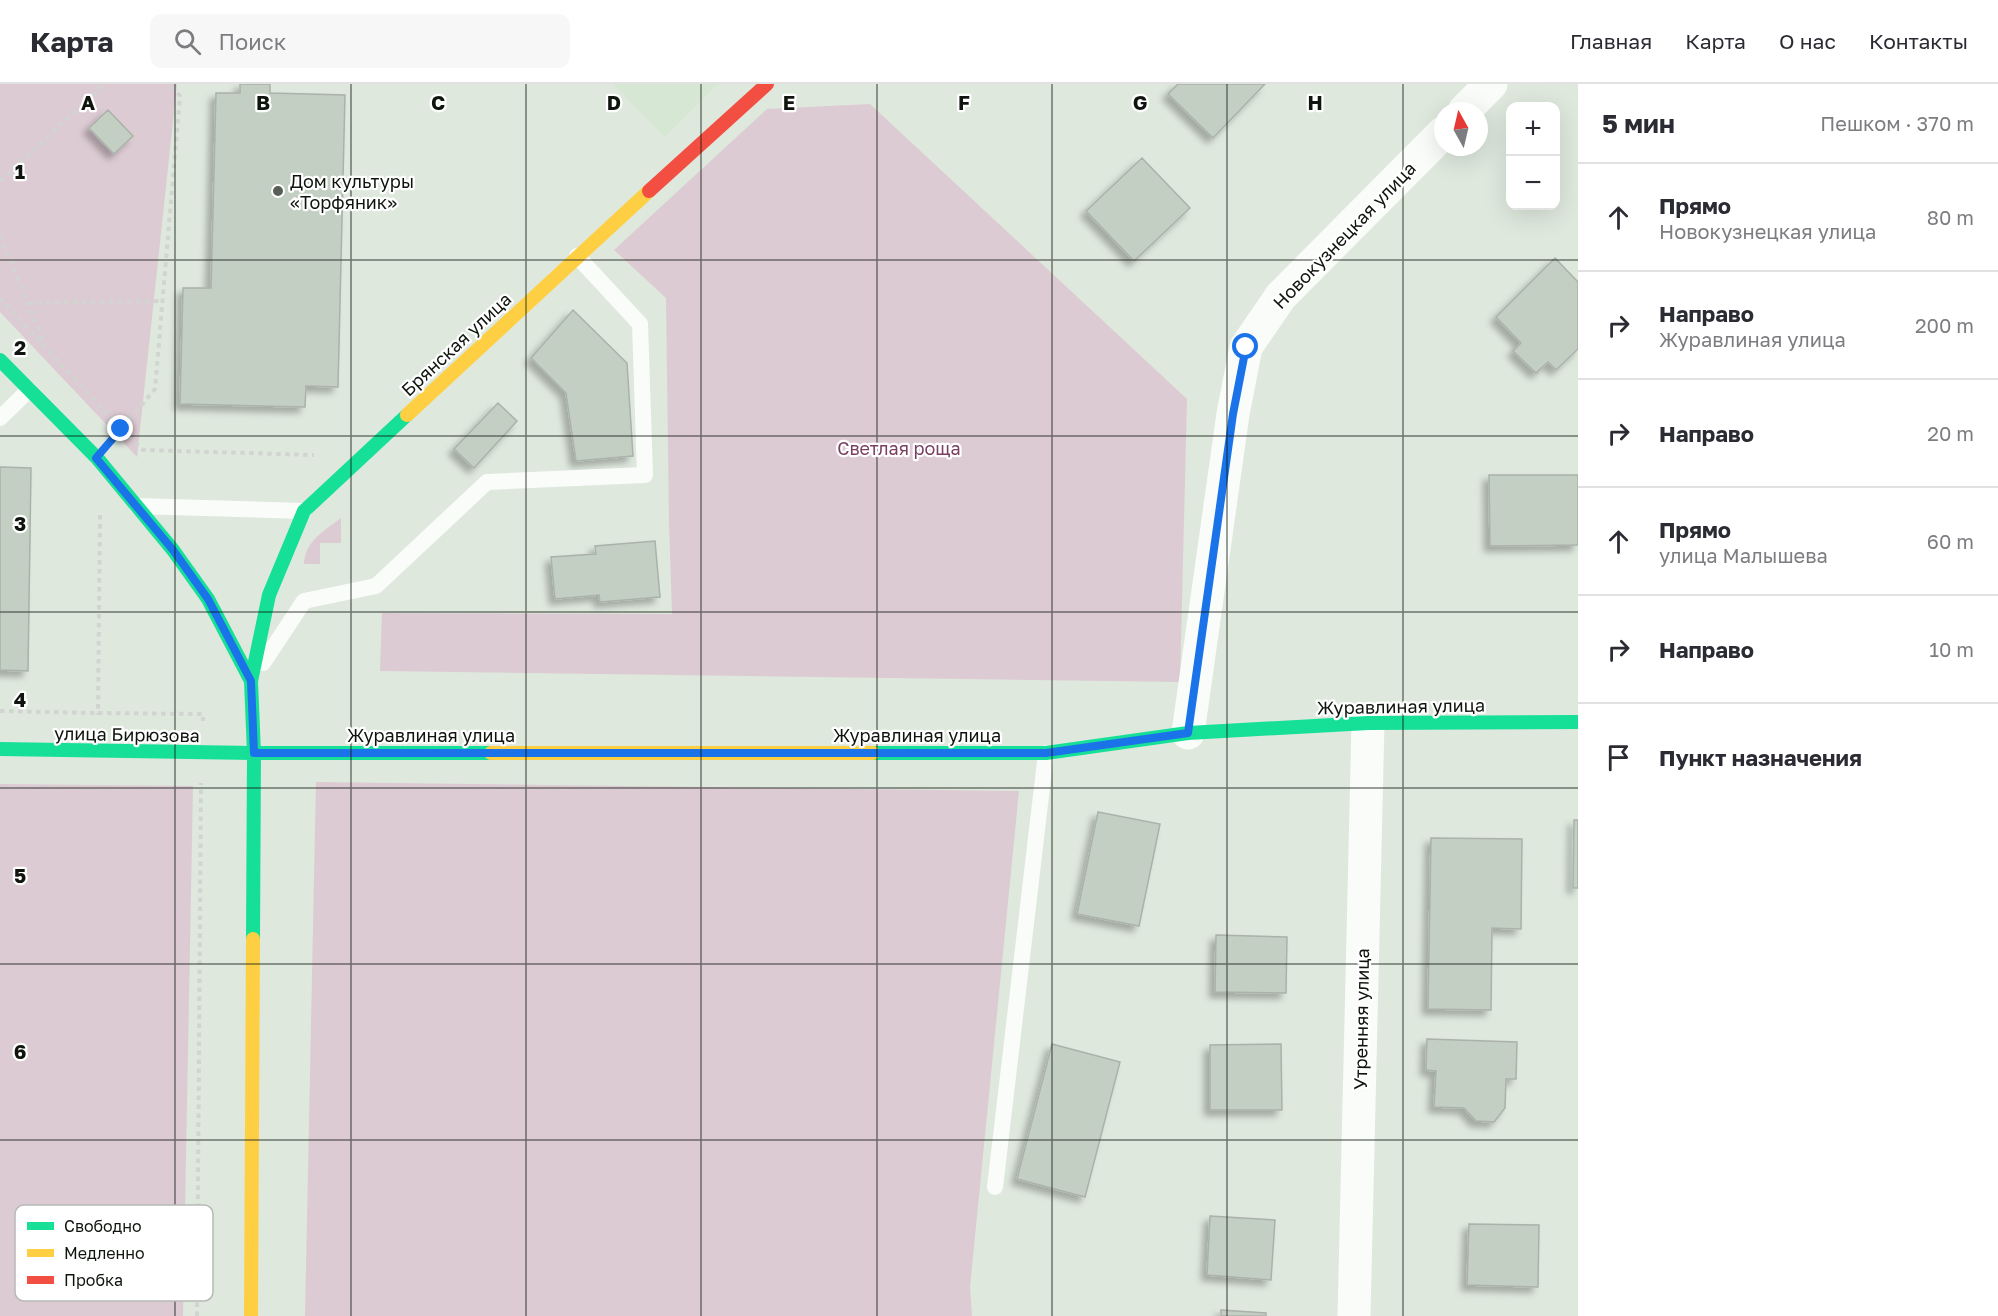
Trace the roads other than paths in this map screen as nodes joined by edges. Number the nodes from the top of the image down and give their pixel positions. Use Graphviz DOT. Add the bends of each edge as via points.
graph roads {
  1 [pos="739,84"];
  2 [pos="767,84"];
  3 [pos="1491,84"];
  4 [pos="751,98"];
  5 [pos="1473,102"];
  6 [pos="1434,142"];
  7 [pos="577,256"];
  8 [pos="0,360"];
  9 [pos="29,390"];
  10 [pos="0,418"];
  11 [pos="137,506"];
  12 [pos="304,511"];
  13 [pos="251,681"];
  14 [pos="1578,722"];
  15 [pos="1368,723"];
  16 [pos="1188,733"];
  17 [pos="0,750"];
  18 [pos="254,753"];
  19 [pos="1046,753"];
  20 [pos="995,1187"];
  21 [pos="251,1316"];
  22 [pos="1354,1316"];
  1 -- 4 [label="lane"];
  2 -- 4 [label="street, Брянская улица"];
  3 -- 5 [label="street"];
  4 -- 7 [label="street, Брянская улица"];
  6 -- 16 [label="street, Новокузнецкая улица" via="1281,296 1246,347"];
  7 -- 12 [label="street, Брянская улица"];
  7 -- 13 [label="lane" via="640,324 645,475 487,482 376,586 304,601"];
  8 -- 9 [label="street"];
  9 -- 10 [label="lane"];
  9 -- 11 [label="street"];
  11 -- 12 [label="lane"];
  11 -- 13 [label="street" via="208,599"];
  12 -- 13 [label="street, Брянская улица" via="268,595"];
  13 -- 18 [label="street"];
  14 -- 15 [label="street, Журавлиная улица"];
  15 -- 16 [label="street, Журавлиная улица"];
  15 -- 22 [label="street, Утренняя улица"];
  16 -- 19 [label="street, Журавлиная улица"];
  17 -- 18 [label="street, улица Бирюзова"];
  18 -- 19 [label="street, Журавлиная улица"];
  18 -- 21 [label="street"];
  19 -- 20 [label="lane"];
}
